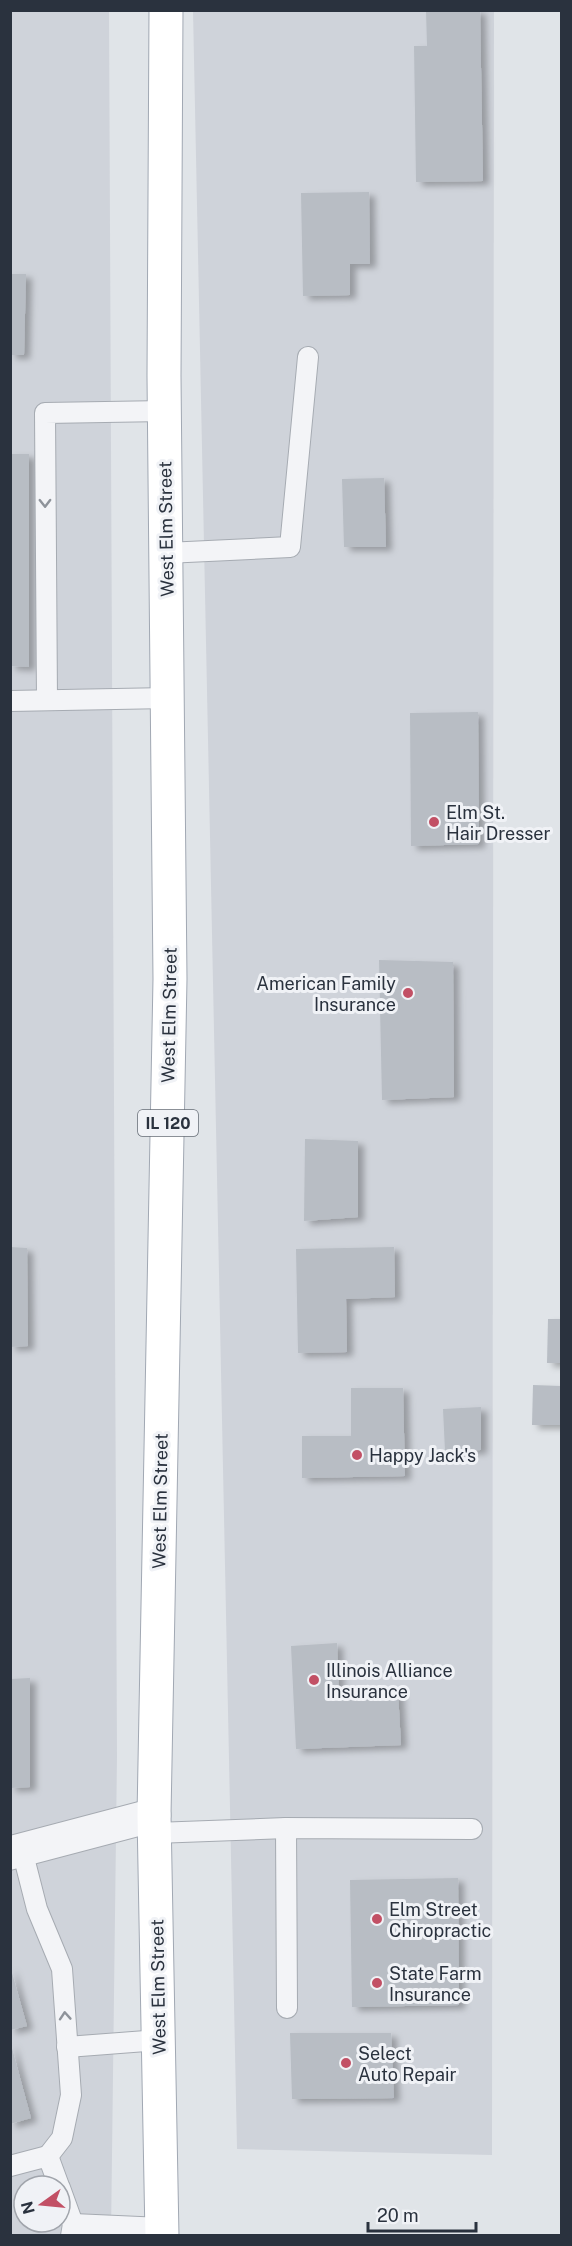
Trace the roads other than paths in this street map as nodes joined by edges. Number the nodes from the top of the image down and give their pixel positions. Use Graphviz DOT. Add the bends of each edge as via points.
graph roads {
  1 [pos="166,10"];
  2 [pos="308,357"];
  3 [pos="165,411"];
  4 [pos="166,553"];
  5 [pos="168,698"];
  6 [pos="56,700"];
  7 [pos="10,701"];
  8 [pos="155,1824"];
  9 [pos="286,1828"];
  10 [pos="472,1829"];
  11 [pos="16,1852"];
  12 [pos="287,2008"];
  13 [pos="159,2040"];
  14 [pos="67,2047"];
  15 [pos="48,2156"];
  16 [pos="10,2166"];
  17 [pos="55,2174"];
  18 [pos="72,2230"];
  19 [pos="162,2232"];
  1 -- 3 [label="main road, West Elm Street / IL 120"];
  2 -- 4 [label="lane" via="290,547"];
  3 -- 4 [label="main road, West Elm Street / IL 120"];
  3 -- 6 [label="lane, one-way" via="45,413"];
  4 -- 5 [label="main road, West Elm Street / IL 120"];
  5 -- 6 [label="lane"];
  5 -- 8 [label="main road, West Elm Street / IL 120" via="170,979"];
  6 -- 7 [label="lane"];
  8 -- 9 [label="lane"];
  8 -- 11 [label="street"];
  8 -- 13 [label="main road, West Elm Street / IL 120"];
  9 -- 10 [label="lane"];
  9 -- 12 [label="lane"];
  14 -- 11 [label="lane, one-way" via="62,1969"];
  13 -- 14 [label="lane"];
  13 -- 19 [label="main road, West Elm Street / IL 120"];
  14 -- 15 [label="lane" via="70,2095 62,2138"];
  15 -- 16 [label="lane"];
  15 -- 17 [label="lane"];
  18 -- 19 [label="lane"];
}
